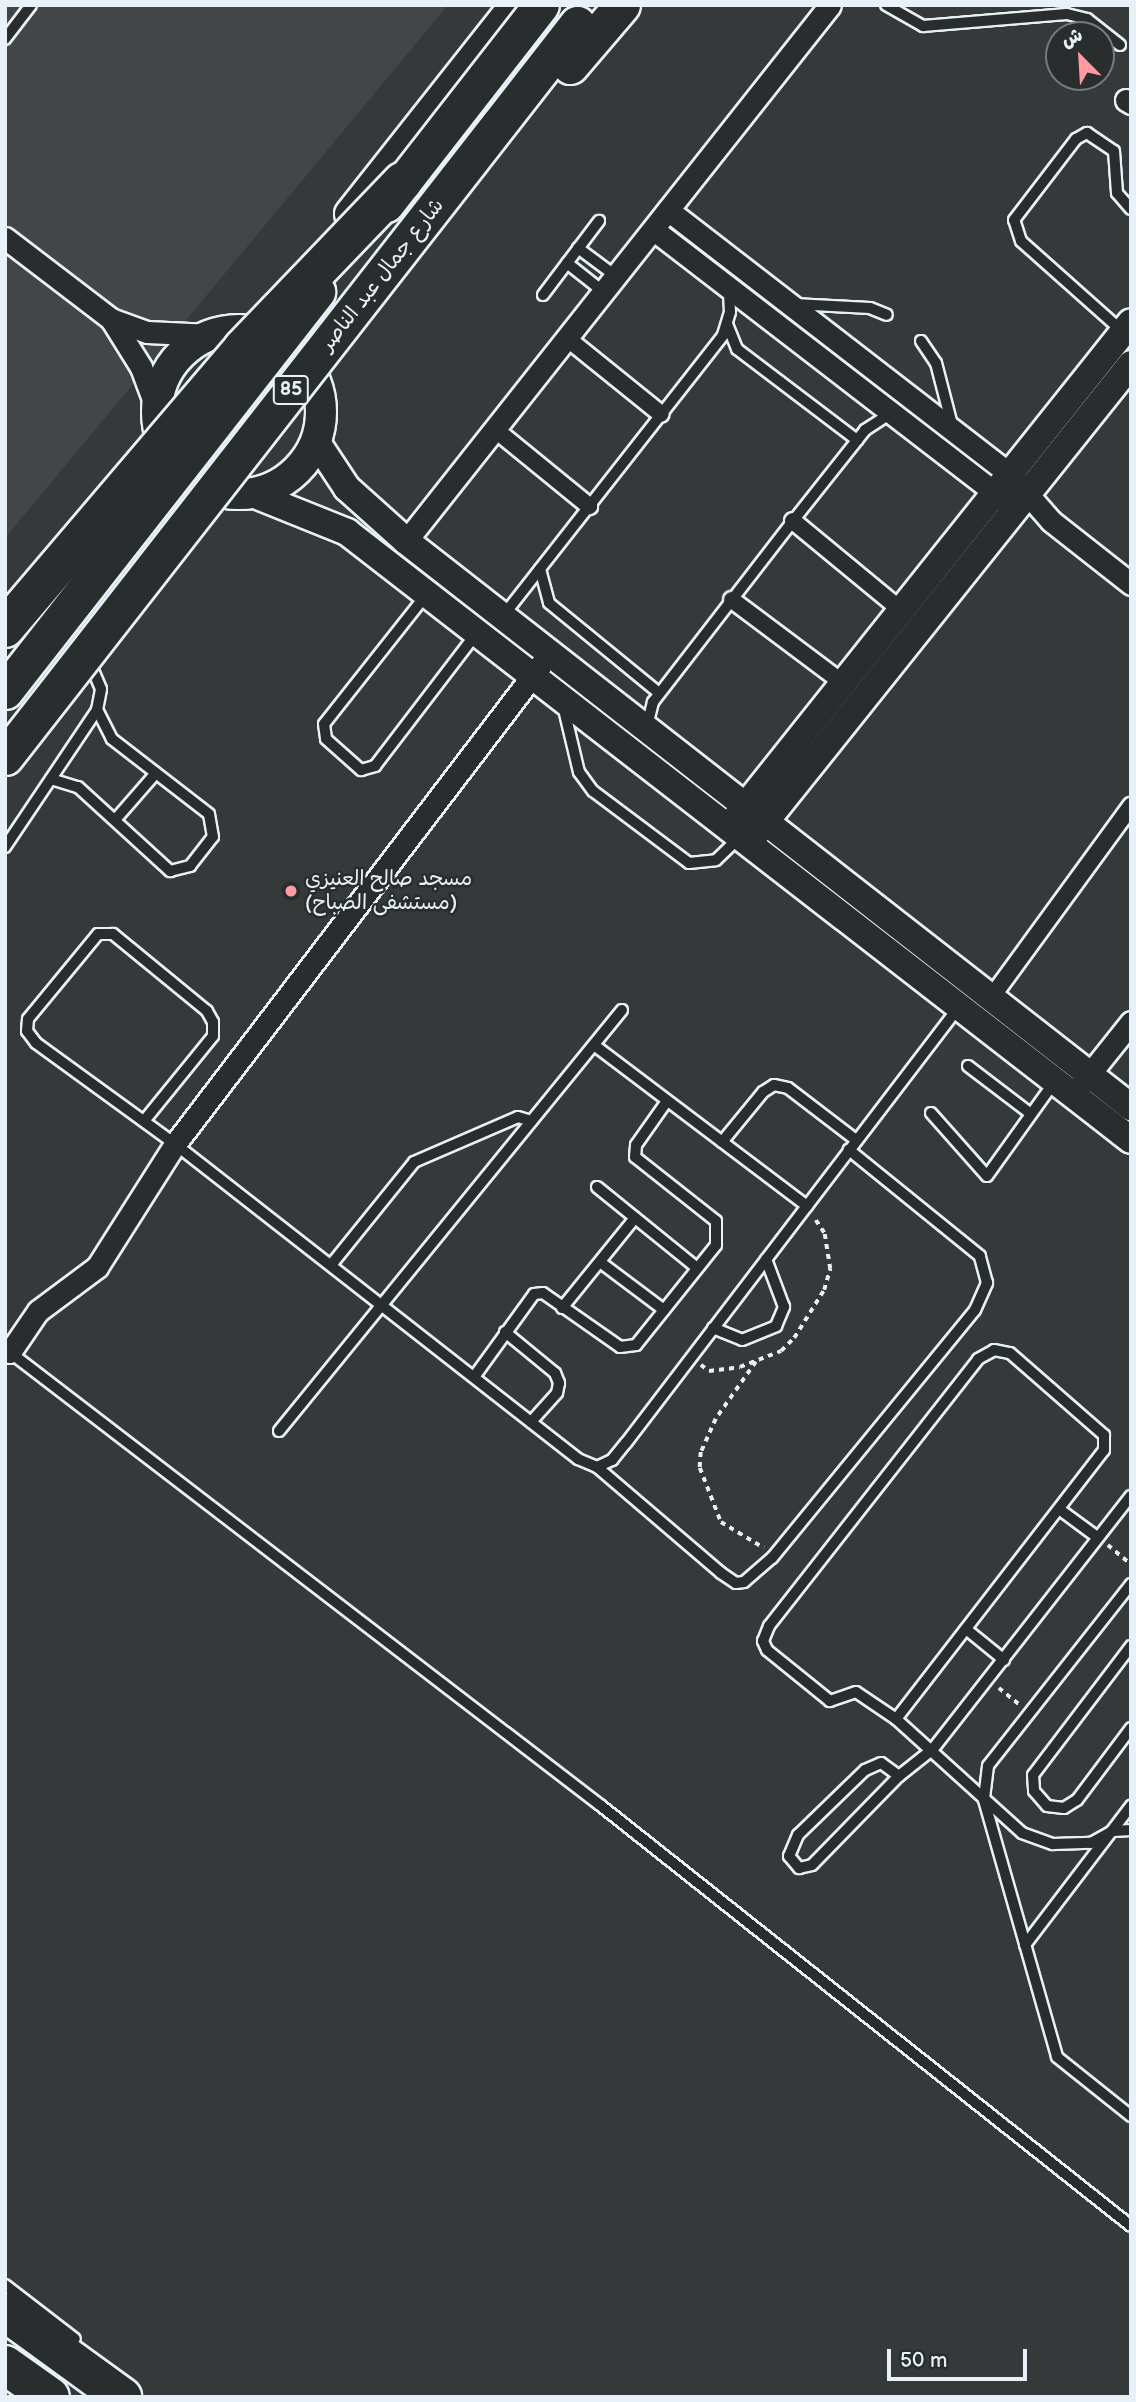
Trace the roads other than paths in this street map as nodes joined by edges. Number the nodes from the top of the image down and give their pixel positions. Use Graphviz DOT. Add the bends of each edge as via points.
graph roads {
  1 [pos="31,5"];
  2 [pos="514,5"];
  3 [pos="541,5"];
  4 [pos="609,5"];
  5 [pos="622,5"];
  6 [pos="830,5"];
  7 [pos="886,5"];
  8 [pos="577,24"];
  9 [pos="5,39"];
  10 [pos="1121,45"];
  11 [pos="403,181"];
  12 [pos="445,193"];
  13 [pos="1131,209"];
  14 [pos="668,210"];
  15 [pos="599,221"];
  16 [pos="654,230"];
  17 [pos="5,238"];
  18 [pos="578,248"];
  19 [pos="567,263"];
  20 [pos="611,285"];
  21 [pos="729,290"];
  22 [pos="543,295"];
  23 [pos="791,304"];
  24 [pos="887,315"];
  25 [pos="111,319"];
  26 [pos="816,323"];
  27 [pos="727,324"];
  28 [pos="1127,327"];
  29 [pos="222,333"];
  30 [pos="568,340"];
  31 [pos="921,341"];
  32 [pos="800,344"];
  33 [pos="859,357"];
  34 [pos="1119,364"];
  35 [pos="843,377"];
  36 [pos="319,395"];
  37 [pos="891,413"];
  38 [pos="661,414"];
  39 [pos="158,417"];
  40 [pos="497,431"];
  41 [pos="953,431"];
  42 [pos="857,440"];
  43 [pos="316,441"];
  44 [pos="1013,492"];
  45 [pos="245,494"];
  46 [pos="589,506"];
  47 [pos="793,522"];
  48 [pos="406,541"];
  49 [pos="540,569"];
  50 [pos="1131,584"];
  51 [pos="427,593"];
  52 [pos="732,600"];
  53 [pos="901,610"];
  54 [pos="502,617"];
  55 [pos="5,628"];
  56 [pos="477,632"];
  57 [pos="549,654"];
  58 [pos="5,660"];
  59 [pos="89,661"];
  60 [pos="533,675"];
  61 [pos="843,683"];
  62 [pos="594,689"];
  63 [pos="5,691"];
  64 [pos="659,693"];
  65 [pos="571,705"];
  66 [pos="97,710"];
  67 [pos="649,732"];
  68 [pos="5,757"];
  69 [pos="5,768"];
  70 [pos="156,773"];
  71 [pos="51,779"];
  72 [pos="1131,806"];
  73 [pos="755,815"];
  74 [pos="115,820"];
  75 [pos="739,836"];
  76 [pos="5,847"];
  77 [pos="824,884"];
  78 [pos="975,997"];
  79 [pos="622,1010"];
  80 [pos="1129,1025"];
  81 [pos="594,1045"];
  82 [pos="968,1066"];
  83 [pos="1072,1084"];
  84 [pos="667,1101"];
  85 [pos="1131,1107"];
  86 [pos="931,1113"];
  87 [pos="1031,1114"];
  88 [pos="531,1121"];
  89 [pos="144,1122"];
  90 [pos="856,1140"];
  91 [pos="1131,1140"];
  92 [pos="722,1142"];
  93 [pos="175,1144"];
  94 [pos="849,1150"];
  95 [pos="597,1187"];
  96 [pos="807,1206"];
  97 [pos="635,1218"];
  98 [pos="766,1258"];
  99 [pos="600,1262"];
  100 [pos="331,1265"];
  101 [pos="697,1268"];
  102 [pos="380,1304"];
  103 [pos="562,1308"];
  104 [pos="664,1310"];
  105 [pos="713,1328"];
  106 [pos="505,1332"];
  107 [pos="8,1350"];
  108 [pos="474,1377"];
  109 [pos="531,1422"];
  110 [pos="279,1431"];
  111 [pos="597,1467"];
  112 [pos="1131,1496"];
  113 [pos="1059,1510"];
  114 [pos="1097,1537"];
  115 [pos="1131,1584"];
  116 [pos="966,1629"];
  117 [pos="1131,1646"];
  118 [pos="1004,1660"];
  119 [pos="896,1719"];
  120 [pos="1131,1728"];
  121 [pos="933,1749"];
  122 [pos="899,1776"];
  123 [pos="984,1800"];
  124 [pos="1131,1806"];
  125 [pos="1131,1830"];
  126 [pos="1113,1831"];
  127 [pos="1025,1945"];
  128 [pos="1131,2116"];
  129 [pos="1131,2226"];
  130 [pos="5,2286"];
  131 [pos="5,2312"];
  132 [pos="82,2345"];
  133 [pos="5,2365"];
  134 [pos="50,2397"];
  135 [pos="122,2397"];
  1 -- 9 [label="lane"];
  2 -- 29 [label="main road" via="280,304"];
  3 -- 11 [label="highway, شارع جمال عبد الناصر / 85, bridge"];
  4 -- 36 [label="main road" via="335,357"];
  5 -- 12 [label="highway, bridge" via="523,120"];
  6 -- 14 [label="street"];
  7 -- 10 [label="lane" via="923,26 1068,14 1087,19"];
  8 -- 12 [label="highway, شارع جمال عبد الناصر / 85, bridge"];
  11 -- 55 [label="highway, bridge" via="243,348"];
  11 -- 63 [label="highway, شارع جمال عبد الناصر / 85, bridge"];
  12 -- 68 [label="highway, شارع جمال عبد الناصر / 85, bridge"];
  13 -- 28 [label="lane" via="1117,193 1117,157 1087,133 1076,139 1014,220 1021,241"];
  14 -- 16 [label="street"];
  14 -- 23 [label="street"];
  15 -- 18 [label="lane"];
  16 -- 20 [label="street"];
  16 -- 21 [label="street"];
  17 -- 25 [label="street"];
  18 -- 19 [label="lane"];
  18 -- 20 [label="lane"];
  19 -- 20 [label="lane"];
  19 -- 22 [label="lane"];
  20 -- 30 [label="street"];
  21 -- 27 [label="lane"];
  21 -- 32 [label="street"];
  23 -- 24 [label="lane" via="870,308"];
  23 -- 26 [label="street"];
  25 -- 29 [label="street" via="147,332"];
  25 -- 39 [label="street" via="141,367"];
  26 -- 32 [label="street"];
  26 -- 33 [label="street"];
  27 -- 38 [label="lane"];
  27 -- 42 [label="lane" via="737,349"];
  28 -- 34 [label="street"];
  29 -- 36 [label="main road" via="257,332 286,344 308,366"];
  29 -- 39 [label="main road" via="187,349 169,370"];
  30 -- 38 [label="street"];
  30 -- 40 [label="street"];
  31 -- 41 [label="lane" via="936,363"];
  32 -- 35 [label="street"];
  33 -- 35 [label="street"];
  33 -- 41 [label="street"];
  34 -- 44 [label="street"];
  35 -- 37 [label="street"];
  36 -- 43 [label="main road"];
  37 -- 42 [label="lane"];
  37 -- 44 [label="street"];
  38 -- 46 [label="lane"];
  39 -- 45 [label="main road" via="169,453 188,476 216,490"];
  39 -- 58 [label="main road" via="158,450 149,476"];
  40 -- 46 [label="street"];
  40 -- 48 [label="street"];
  41 -- 44 [label="street"];
  42 -- 47 [label="lane"];
  43 -- 45 [label="main road" via="288,477"];
  43 -- 48 [label="street" via="347,488"];
  44 -- 50 [label="street"];
  44 -- 53 [label="street"];
  44 -- 73 [label="street"];
  45 -- 51 [label="street" via="346,532"];
  45 -- 59 [label="main road" via="215,507 197,523"];
  46 -- 49 [label="lane"];
  47 -- 52 [label="lane"];
  47 -- 53 [label="street"];
  48 -- 54 [label="street"];
  49 -- 54 [label="lane"];
  49 -- 64 [label="lane" via="550,603"];
  51 -- 56 [label="street"];
  51 -- 56 [label="lane" via="324,724 326,740 362,770 374,765"];
  52 -- 61 [label="street"];
  52 -- 64 [label="lane"];
  53 -- 61 [label="street"];
  54 -- 57 [label="street"];
  56 -- 60 [label="street"];
  57 -- 60 [label="street"];
  57 -- 62 [label="street"];
  59 -- 66 [label="lane" via="101,690"];
  59 -- 69 [label="main road"];
  60 -- 65 [label="street"];
  60 -- 93 [label="street"];
  61 -- 73 [label="street"];
  62 -- 65 [label="street"];
  62 -- 67 [label="street"];
  64 -- 67 [label="lane" via="647,714"];
  65 -- 75 [label="street"];
  65 -- 75 [label="lane" via="579,772 593,791 689,863 716,860"];
  66 -- 70 [label="lane" via="112,739"];
  66 -- 71 [label="lane"];
  67 -- 73 [label="street"];
  70 -- 74 [label="lane"];
  70 -- 74 [label="lane" via="212,818 213,837 190,866 170,871"];
  71 -- 74 [label="lane" via="72,783"];
  71 -- 76 [label="lane"];
  72 -- 78 [label="street"];
  73 -- 75 [label="street"];
  73 -- 77 [label="street"];
  75 -- 77 [label="street"];
  77 -- 78 [label="street"];
  78 -- 83 [label="street"];
  78 -- 90 [label="lane"];
  79 -- 81 [label="lane"];
  80 -- 83 [label="street"];
  81 -- 84 [label="lane"];
  81 -- 88 [label="lane"];
  82 -- 87 [label="lane"];
  83 -- 85 [label="street"];
  83 -- 87 [label="lane"];
  83 -- 91 [label="street"];
  84 -- 92 [label="lane"];
  84 -- 101 [label="lane" via="636,1145 635,1157 716,1221 716,1245"];
  86 -- 87 [label="lane" via="987,1176"];
  88 -- 100 [label="lane" via="518,1117 414,1162"];
  88 -- 102 [label="lane"];
  89 -- 89 [label="lane" via="213,1036 213,1022 207,1011 113,934 98,934 28,1019 27,1031 36,1043"];
  89 -- 93 [label="lane"];
  90 -- 92 [label="lane" via="788,1088 774,1085 762,1092"];
  90 -- 94 [label="lane"];
  92 -- 96 [label="lane"];
  93 -- 100 [label="lane"];
  93 -- 107 [label="street" via="97,1267 38,1311"];
  94 -- 96 [label="lane"];
  94 -- 111 [label="lane" via="968,1242 987,1272 975,1310 755,1577 736,1583"];
  95 -- 97 [label="lane"];
  96 -- 98 [label="lane"];
  97 -- 99 [label="lane"];
  97 -- 101 [label="lane"];
  98 -- 105 [label="lane"];
  98 -- 105 [label="lane" via="784,1307 776,1326 742,1340"];
  99 -- 103 [label="lane"];
  99 -- 104 [label="lane"];
  100 -- 102 [label="lane"];
  101 -- 104 [label="lane"];
  102 -- 108 [label="lane"];
  102 -- 110 [label="lane"];
  103 -- 104 [label="lane" via="600,1336 628,1348"];
  103 -- 106 [label="lane" via="543,1293 534,1294"];
  105 -- 111 [label="lane" via="612,1460"];
  106 -- 108 [label="lane"];
  106 -- 109 [label="lane" via="555,1373 559,1382 557,1393"];
  107 -- 129 [label="lane" via="600,1805"];
  108 -- 109 [label="lane"];
  109 -- 111 [label="lane" via="578,1459"];
  112 -- 114 [label="lane"];
  113 -- 114 [label="lane"];
  113 -- 116 [label="lane"];
  113 -- 119 [label="lane" via="1104,1451 1104,1435 1010,1353 994,1350 978,1359 769,1626 763,1641 767,1650 830,1701 856,1692"];
  114 -- 118 [label="lane"];
  115 -- 123 [label="lane" via="988,1766"];
  116 -- 118 [label="lane"];
  116 -- 119 [label="lane"];
  117 -- 120 [label="lane" via="1033,1775 1034,1791 1047,1805 1064,1808 1077,1800"];
  118 -- 121 [label="lane"];
  119 -- 121 [label="lane"];
  121 -- 122 [label="lane"];
  121 -- 123 [label="lane"];
  122 -- 122 [label="lane" via="813,1866 799,1868 789,1856 798,1835 865,1770 881,1763"];
  123 -- 126 [label="lane" via="1022,1833 1053,1844 1091,1843"];
  123 -- 127 [label="lane"];
  124 -- 126 [label="lane"];
  125 -- 126 [label="lane"];
  126 -- 127 [label="lane"];
  127 -- 128 [label="lane" via="1057,2057"];
  130 -- 132 [label="lane"];
  131 -- 135 [label="highway"];
  133 -- 134 [label="highway"];
}
